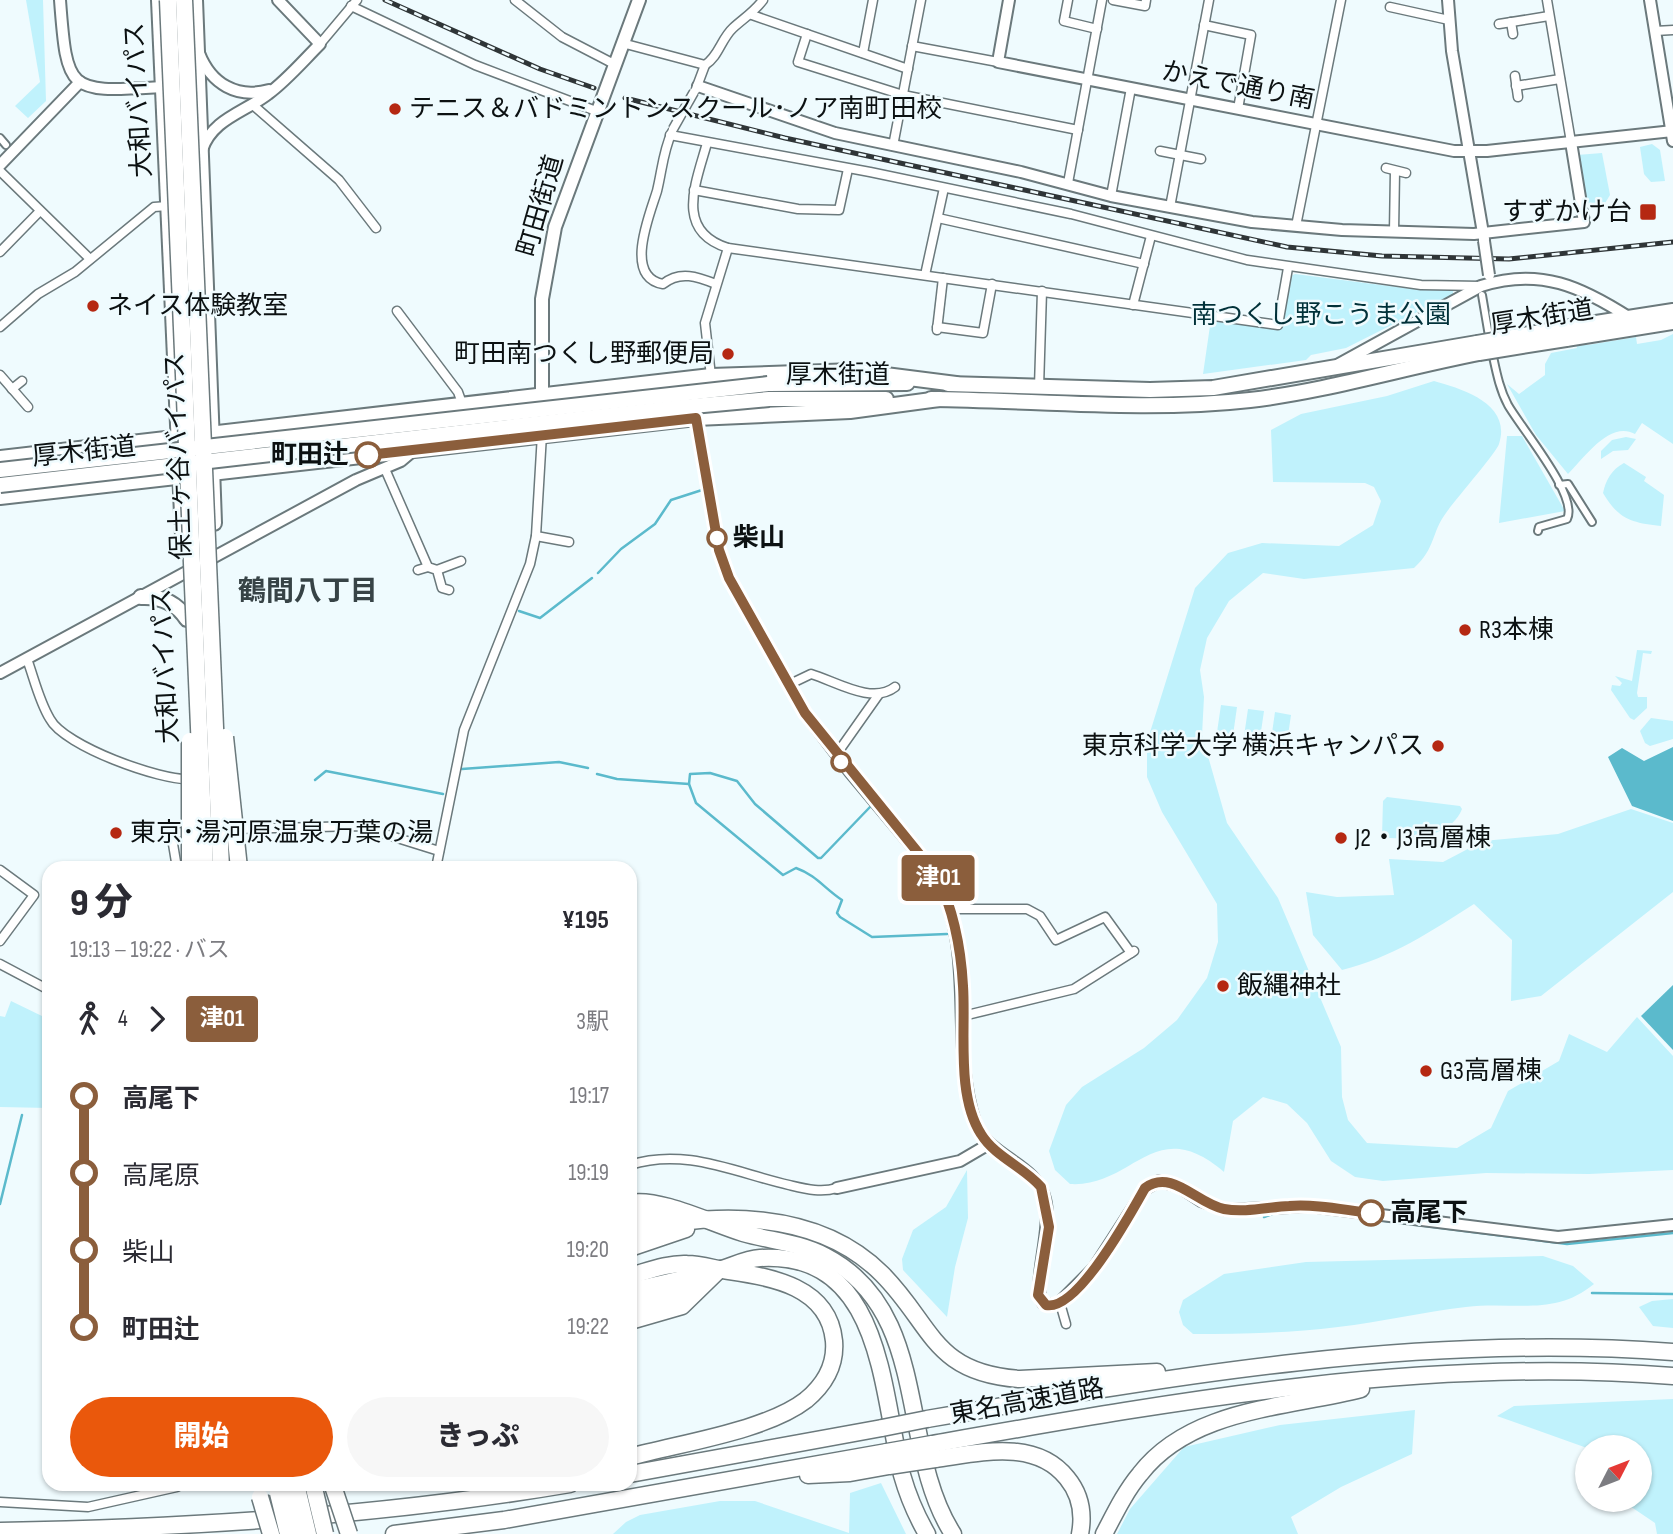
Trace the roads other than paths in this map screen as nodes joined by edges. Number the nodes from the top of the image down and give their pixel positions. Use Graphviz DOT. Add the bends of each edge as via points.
graph roads {
  1 [pos="60,0"];
  2 [pos="159,0"];
  3 [pos="168,0"];
  4 [pos="184,0"];
  5 [pos="195,0"];
  6 [pos="278,0"];
  7 [pos="515,0"];
  8 [pos="639,0"];
  9 [pos="763,0"];
  10 [pos="873,0"];
  11 [pos="921,0"];
  12 [pos="1009,0"];
  13 [pos="1068,0"];
  14 [pos="1102,0"];
  15 [pos="1113,0"];
  16 [pos="1146,0"];
  17 [pos="1209,0"];
  18 [pos="1341,0"];
  19 [pos="1448,0"];
  20 [pos="1547,0"];
  21 [pos="1650,0"];
  22 [pos="354,3"];
  23 [pos="1391,7"];
  24 [pos="752,15"];
  25 [pos="1549,16"];
  26 [pos="1448,20"];
  27 [pos="1511,22"];
  28 [pos="1499,24"];
  29 [pos="1204,25"];
  30 [pos="1097,29"];
  31 [pos="1673,30"];
  32 [pos="1656,31"];
  33 [pos="807,34"];
  34 [pos="1513,34"];
  35 [pos="622,43"];
  36 [pos="320,44"];
  37 [pos="912,46"];
  38 [pos="197,47"];
  39 [pos="863,53"];
  40 [pos="998,62"];
  41 [pos="614,64"];
  42 [pos="705,65"];
  43 [pos="908,69"];
  44 [pos="1515,76"];
  45 [pos="1560,79"];
  46 [pos="1087,80"];
  47 [pos="80,82"];
  48 [pos="162,86"];
  49 [pos="278,86"];
  50 [pos="1516,86"];
  51 [pos="1131,88"];
  52 [pos="696,89"];
  53 [pos="903,95"];
  54 [pos="1518,97"];
  55 [pos="1190,100"];
  56 [pos="253,104"];
  57 [pos="1238,109"];
  58 [pos="596,111"];
  59 [pos="1316,124"];
  60 [pos="1078,130"];
  61 [pos="672,132"];
  62 [pos="1672,134"];
  63 [pos="0,138"];
  64 [pos="1571,142"];
  65 [pos="707,143"];
  66 [pos="6,145"];
  67 [pos="893,146"];
  68 [pos="202,150"];
  69 [pos="1160,151"];
  70 [pos="1469,152"];
  71 [pos="1180,155"];
  72 [pos="1201,159"];
  73 [pos="0,164"];
  74 [pos="1386,168"];
  75 [pos="848,169"];
  76 [pos="0,171"];
  77 [pos="1395,171"];
  78 [pos="1406,173"];
  79 [pos="1068,183"];
  80 [pos="944,188"];
  81 [pos="694,190"];
  82 [pos="1111,196"];
  83 [pos="168,206"];
  84 [pos="1170,207"];
  85 [pos="40,211"];
  86 [pos="938,218"];
  87 [pos="1296,226"];
  88 [pos="376,228"];
  89 [pos="1394,232"];
  90 [pos="1151,236"];
  91 [pos="1483,237"];
  92 [pos="728,248"];
  93 [pos="0,252"];
  94 [pos="90,259"];
  95 [pos="1143,264"];
  96 [pos="1288,268"];
  97 [pos="925,275"];
  98 [pos="943,278"];
  99 [pos="716,284"];
  100 [pos="992,284"];
  101 [pos="1486,285"];
  102 [pos="1042,291"];
  103 [pos="1133,305"];
  104 [pos="397,311"];
  105 [pos="1673,311"];
  106 [pos="1630,318"];
  107 [pos="1673,322"];
  108 [pos="0,327"];
  109 [pos="1565,334"];
  110 [pos="1478,348"];
  111 [pos="1331,369"];
  112 [pos="0,375"];
  113 [pos="711,376"];
  114 [pos="678,379"];
  115 [pos="22,381"];
  116 [pos="956,384"];
  117 [pos="1039,387"];
  118 [pos="12,389"];
  119 [pos="542,396"];
  120 [pos="939,399"];
  121 [pos="463,406"];
  122 [pos="28,407"];
  123 [pos="696,418"];
  124 [pos="256,430"];
  125 [pos="542,434"];
  126 [pos="211,436"];
  127 [pos="178,439"];
  128 [pos="112,446"];
  129 [pos="414,450"];
  130 [pos="361,456"];
  131 [pos="0,458"];
  132 [pos="260,468"];
  133 [pos="385,469"];
  134 [pos="0,470"];
  135 [pos="212,474"];
  136 [pos="180,478"];
  137 [pos="356,480"];
  138 [pos="122,484"];
  139 [pos="0,485"];
  140 [pos="1559,485"];
  141 [pos="0,497"];
  142 [pos="1592,522"];
  143 [pos="1538,531"];
  144 [pos="536,536"];
  145 [pos="569,541"];
  146 [pos="215,556"];
  147 [pos="461,561"];
  148 [pos="188,567"];
  149 [pos="433,568"];
  150 [pos="418,570"];
  151 [pos="449,590"];
  152 [pos="141,597"];
  153 [pos="191,621"];
  154 [pos="212,655"];
  155 [pos="27,659"];
  156 [pos="0,673"];
  157 [pos="788,685"];
  158 [pos="895,687"];
  159 [pos="879,694"];
  160 [pos="836,755"];
  161 [pos="196,778"];
  162 [pos="200,830"];
  163 [pos="227,830"];
  164 [pos="439,851"];
  165 [pos="175,861"];
  166 [pos="190,861"];
  167 [pos="202,861"];
  168 [pos="203,861"];
  169 [pos="221,861"];
  170 [pos="229,861"];
  171 [pos="238,861"];
  172 [pos="437,861"];
  173 [pos="0,870"];
  174 [pos="950,909"];
  175 [pos="0,941"];
  176 [pos="0,964"];
  177 [pos="42,986"];
  178 [pos="963,1016"];
  179 [pos="989,1144"];
  180 [pos="637,1163"];
  181 [pos="837,1188"];
  182 [pos="637,1203"];
  183 [pos="637,1216"];
  184 [pos="704,1221"];
  185 [pos="1673,1225"];
  186 [pos="637,1231"];
  187 [pos="637,1245"];
  188 [pos="720,1269"];
  189 [pos="637,1275"];
  190 [pos="637,1289"];
  191 [pos="866,1290"];
  192 [pos="1060,1303"];
  193 [pos="637,1305"];
  194 [pos="637,1319"];
  195 [pos="1066,1324"];
  196 [pos="1673,1352"];
  197 [pos="1233,1369"];
  198 [pos="1673,1376"];
  199 [pos="1404,1378"];
  200 [pos="934,1451"];
  201 [pos="637,1455"];
  202 [pos="637,1473"];
  203 [pos="163,1491"];
  204 [pos="259,1491"];
  205 [pos="285,1491"];
  206 [pos="286,1491"];
  207 [pos="287,1491"];
  208 [pos="323,1491"];
  209 [pos="324,1491"];
  210 [pos="325,1491"];
  211 [pos="326,1491"];
  212 [pos="513,1491"];
  213 [pos="530,1491"];
  214 [pos="489,1498"];
  215 [pos="0,1502"];
  216 [pos="0,1531"];
  217 [pos="271,1534"];
  218 [pos="288,1534"];
  219 [pos="300,1534"];
  220 [pos="308,1534"];
  221 [pos="325,1534"];
  222 [pos="331,1534"];
  223 [pos="342,1534"];
  224 [pos="349,1534"];
  225 [pos="394,1534"];
  226 [pos="927,1534"];
  227 [pos="946,1534"];
  228 [pos="953,1534"];
  229 [pos="1080,1534"];
  230 [pos="1104,1534"];
  1 -- 47 [label="street" via="64,57"];
  2 -- 48 [label="highway, 大和バイパス"];
  3 -- 148 [label="highway, 保土ヶ谷バイパス, bridge"];
  4 -- 154 [label="highway, 保土ヶ谷バイパス, bridge"];
  5 -- 38 [label="highway, 大和バイパス"];
  6 -- 36 [label="street"];
  7 -- 41 [label="street" via="562,37"];
  8 -- 35 [label="main road, 町田街道"];
  9 -- 24 [label="street"];
  10 -- 39 [label="street"];
  11 -- 37 [label="street"];
  12 -- 40 [label="street"];
  13 -- 30 [label="street" via="1064,21"];
  14 -- 30 [label="street"];
  15 -- 16 [label="street" via="1145,6"];
  17 -- 29 [label="street"];
  18 -- 59 [label="street"];
  19 -- 26 [label="street"];
  20 -- 25 [label="street"];
  21 -- 32 [label="street"];
  22 -- 36 [label="street"];
  22 -- 58 [label="street" via="475,65"];
  23 -- 26 [label="street"];
  24 -- 33 [label="street"];
  24 -- 42 [label="street" via="731,29 713,60"];
  25 -- 27 [label="street"];
  25 -- 45 [label="street"];
  26 -- 70 [label="street"];
  27 -- 28 [label="street"];
  27 -- 34 [label="street"];
  29 -- 55 [label="street"];
  29 -- 57 [label="street" via="1251,34"];
  30 -- 46 [label="street"];
  31 -- 32 [label="street"];
  32 -- 62 [label="street"];
  33 -- 39 [label="street"];
  33 -- 53 [label="street" via="798,62"];
  35 -- 41 [label="main road, 町田街道"];
  35 -- 42 [label="street"];
  36 -- 49 [label="street"];
  37 -- 40 [label="street"];
  37 -- 43 [label="street"];
  38 -- 49 [label="street" via="206,68 223,86 245,93"];
  38 -- 68 [label="highway, 大和バイパス"];
  39 -- 43 [label="street"];
  40 -- 46 [label="street, かえで通り南"];
  41 -- 58 [label="main road, 町田街道"];
  42 -- 52 [label="street"];
  43 -- 53 [label="street"];
  44 -- 50 [label="street"];
  45 -- 50 [label="street"];
  45 -- 64 [label="street"];
  46 -- 51 [label="street, かえで通り南"];
  46 -- 60 [label="street"];
  47 -- 48 [label="street" via="105,90"];
  47 -- 73 [label="street"];
  48 -- 83 [label="highway, 大和バイパス"];
  49 -- 56 [label="street"];
  50 -- 54 [label="street"];
  51 -- 55 [label="street, かえで通り南"];
  51 -- 82 [label="street"];
  52 -- 61 [label="street, bridge"];
  52 -- 67 [label="street" via="835,133"];
  53 -- 60 [label="street"];
  53 -- 67 [label="street"];
  55 -- 57 [label="street, かえで通り南"];
  55 -- 71 [label="street"];
  56 -- 68 [label="street" via="216,127"];
  56 -- 88 [label="street" via="339,180"];
  57 -- 59 [label="street, かえで通り南"];
  58 -- 119 [label="main road, 町田街道" via="561,207 547,267 540,330"];
  59 -- 70 [label="street, かえで通り南"];
  59 -- 87 [label="street"];
  60 -- 79 [label="street"];
  61 -- 65 [label="street"];
  61 -- 99 [label="street" via="642,230 646,275 663,284 683,275"];
  62 -- 64 [label="street, かえで通り南"];
  63 -- 66 [label="street"];
  64 -- 70 [label="street, かえで通り南"];
  64 -- 91 [label="street" via="1584,222"];
  65 -- 75 [label="street"];
  65 -- 81 [label="street"];
  67 -- 79 [label="street"];
  68 -- 126 [label="highway, 大和バイパス"];
  69 -- 71 [label="street"];
  70 -- 91 [label="street"];
  71 -- 72 [label="street"];
  71 -- 84 [label="street"];
  74 -- 77 [label="street"];
  75 -- 80 [label="street"];
  75 -- 81 [label="street" via="838,210 798,209"];
  76 -- 85 [label="street"];
  77 -- 78 [label="street"];
  77 -- 89 [label="street"];
  79 -- 82 [label="street"];
  80 -- 86 [label="street"];
  80 -- 90 [label="street"];
  81 -- 92 [label="street" via="696,223 710,241"];
  82 -- 84 [label="street"];
  83 -- 94 [label="street" via="154,207"];
  83 -- 127 [label="highway, 大和バイパス"];
  84 -- 87 [label="street"];
  85 -- 93 [label="street"];
  85 -- 94 [label="street"];
  86 -- 95 [label="street"];
  86 -- 97 [label="street"];
  87 -- 89 [label="street"];
  89 -- 91 [label="street"];
  90 -- 95 [label="street"];
  90 -- 96 [label="street"];
  91 -- 101 [label="street, bridge"];
  92 -- 97 [label="street"];
  92 -- 99 [label="street"];
  94 -- 108 [label="street"];
  95 -- 103 [label="street"];
  96 -- 101 [label="street" via="1422,285"];
  96 -- 103 [label="street" via="1278,325"];
  97 -- 98 [label="street"];
  98 -- 100 [label="street"];
  98 -- 100 [label="street" via="937,330 984,333"];
  99 -- 113 [label="street" via="704,336"];
  100 -- 102 [label="street"];
  101 -- 106 [label="street" via="1559,281"];
  101 -- 111 [label="street"];
  101 -- 140 [label="street" via="1499,384"];
  102 -- 103 [label="street"];
  102 -- 117 [label="street"];
  104 -- 121 [label="street" via="458,392"];
  105 -- 106 [label="highway, 厚木街道"];
  106 -- 109 [label="highway, 厚木街道"];
  107 -- 109 [label="highway, 厚木街道"];
  109 -- 110 [label="highway, 厚木街道, bridge"];
  110 -- 111 [label="highway, 厚木街道"];
  110 -- 120 [label="highway, 厚木街道" via="1310,391 1248,400 1147,405"];
  111 -- 117 [label="highway, 厚木街道" via="1213,388"];
  112 -- 118 [label="street"];
  113 -- 114 [label="highway"];
  113 -- 116 [label="highway" via="854,371"];
  114 -- 119 [label="highway"];
  114 -- 123 [label="highway" via="693,393"];
  115 -- 118 [label="street"];
  116 -- 117 [label="highway, 厚木街道"];
  116 -- 134 [label="highway, 厚木街道, bridge" via="768,384"];
  118 -- 122 [label="street"];
  119 -- 121 [label="highway"];
  119 -- 125 [label="main road, 町田街道"];
  120 -- 123 [label="highway" via="850,411"];
  120 -- 139 [label="highway, 厚木街道, bridge" via="769,400 669,408"];
  121 -- 124 [label="highway"];
  123 -- 125 [label="highway"];
  123 -- 157 [label="street" via="722,563"];
  124 -- 126 [label="highway"];
  124 -- 132 [label="highway" via="251,440 253,462"];
  125 -- 129 [label="highway"];
  125 -- 144 [label="street"];
  126 -- 127 [label="highway"];
  126 -- 135 [label="highway, 大和バイパス"];
  127 -- 128 [label="highway"];
  127 -- 136 [label="highway, 大和バイパス"];
  128 -- 131 [label="highway"];
  128 -- 138 [label="highway" via="129,464 129,475"];
  129 -- 130 [label="highway"];
  129 -- 133 [label="street"];
  130 -- 132 [label="highway"];
  130 -- 137 [label="street" via="365,469"];
  132 -- 135 [label="highway"];
  133 -- 137 [label="street"];
  133 -- 149 [label="street"];
  135 -- 136 [label="highway"];
  135 -- 146 [label="highway, 大和バイパス"];
  136 -- 138 [label="highway"];
  136 -- 148 [label="highway, 大和バイパス"];
  137 -- 146 [label="street"];
  138 -- 141 [label="highway"];
  140 -- 142 [label="street" via="1568,484"];
  140 -- 143 [label="street" via="1570,515 1562,522 1538,527"];
  144 -- 145 [label="street"];
  144 -- 164 [label="street" via="520,592 464,730"];
  146 -- 148 [label="street"];
  146 -- 163 [label="highway, 大和バイパス"];
  147 -- 149 [label="street"];
  148 -- 152 [label="street"];
  148 -- 153 [label="highway, 保土ヶ谷バイパス, bridge"];
  149 -- 150 [label="street"];
  149 -- 151 [label="street" via="442,588"];
  152 -- 153 [label="highway" via="170,602"];
  152 -- 155 [label="street"];
  153 -- 161 [label="highway, 大和バイパス"];
  153 -- 166 [label="highway, bridge"];
  153 -- 168 [label="highway, 保土ヶ谷バイパス, bridge"];
  154 -- 169 [label="highway, 保土ヶ谷バイパス, bridge"];
  154 -- 171 [label="highway, bridge"];
  155 -- 156 [label="street"];
  155 -- 161 [label="street" via="50,722 83,746 173,780"];
  157 -- 159 [label="street" via="811,674"];
  157 -- 160 [label="street"];
  158 -- 159 [label="street"];
  159 -- 160 [label="street"];
  160 -- 174 [label="street" via="937,876"];
  161 -- 162 [label="highway, 大和バイパス"];
  162 -- 163 [label="street"];
  162 -- 165 [label="street" via="173,835"];
  162 -- 167 [label="highway, 大和バイパス"];
  163 -- 164 [label="street" via="359,826"];
  163 -- 170 [label="highway, 大和バイパス"];
  164 -- 172 [label="street"];
  173 -- 175 [label="street" via="34,895"];
  174 -- 178 [label="street" via="962,974"];
  174 -- 178 [label="street" via="1027,909 1040,916 1056,940 1105,917 1132,952 1074,989"];
  176 -- 177 [label="street"];
  178 -- 179 [label="street" via="972,1109"];
  179 -- 181 [label="street" via="960,1161"];
  179 -- 192 [label="street" via="1041,1187 1049,1227 1038,1295 1046,1305"];
  180 -- 181 [label="street" via="660,1157 686,1158 814,1191"];
  182 -- 184 [label="highway" via="653,1203"];
  183 -- 184 [label="highway" via="656,1214"];
  184 -- 186 [label="highway"];
  184 -- 187 [label="highway"];
  184 -- 191 [label="highway" via="815,1251 837,1262"];
  184 -- 197 [label="highway" via="760,1219 806,1230 847,1248 883,1275 940,1348 987,1374 1057,1379"];
  185 -- 192 [label="street" via="1558,1237 1327,1207 1226,1210 1159,1181 1145,1188 1094,1268"];
  188 -- 189 [label="highway" via="687,1264"];
  188 -- 190 [label="highway"];
  188 -- 193 [label="highway" via="681,1292"];
  188 -- 194 [label="highway" via="682,1306"];
  188 -- 201 [label="highway" via="779,1280 814,1299 832,1328 834,1352 828,1373 808,1398 785,1413"];
  188 -- 226 [label="highway" via="757,1258 797,1262 828,1276 853,1300 875,1343 902,1472 911,1504"];
  191 -- 227 [label="highway" via="890,1338 923,1487"];
  191 -- 228 [label="highway" via="895,1336 931,1486"];
  192 -- 195 [label="street"];
  196 -- 197 [label="highway, 東名高速道路" via="1467,1350"];
  197 -- 202 [label="highway, 東名高速道路, bridge"];
  198 -- 199 [label="highway, 東名高速道路" via="1533,1372"];
  199 -- 200 [label="highway, 東名高速道路" via="1201,1399"];
  199 -- 230 [label="highway" via="1247,1413 1186,1436 1141,1473"];
  200 -- 225 [label="highway, 東名高速道路, bridge"];
  200 -- 229 [label="highway" via="1012,1451 1044,1458 1074,1486 1082,1512"];
  203 -- 215 [label="street" via="88,1507"];
  204 -- 217 [label="highway, bridge"];
  205 -- 218 [label="highway, bridge"];
  206 -- 219 [label="highway, bridge"];
  207 -- 220 [label="highway, bridge"];
  208 -- 221 [label="highway, bridge"];
  209 -- 222 [label="highway, bridge"];
  210 -- 223 [label="highway, bridge"];
  211 -- 224 [label="highway, bridge"];
  212 -- 214 [label="highway"];
  213 -- 214 [label="highway"];
  214 -- 216 [label="highway" via="256,1521"];
}
